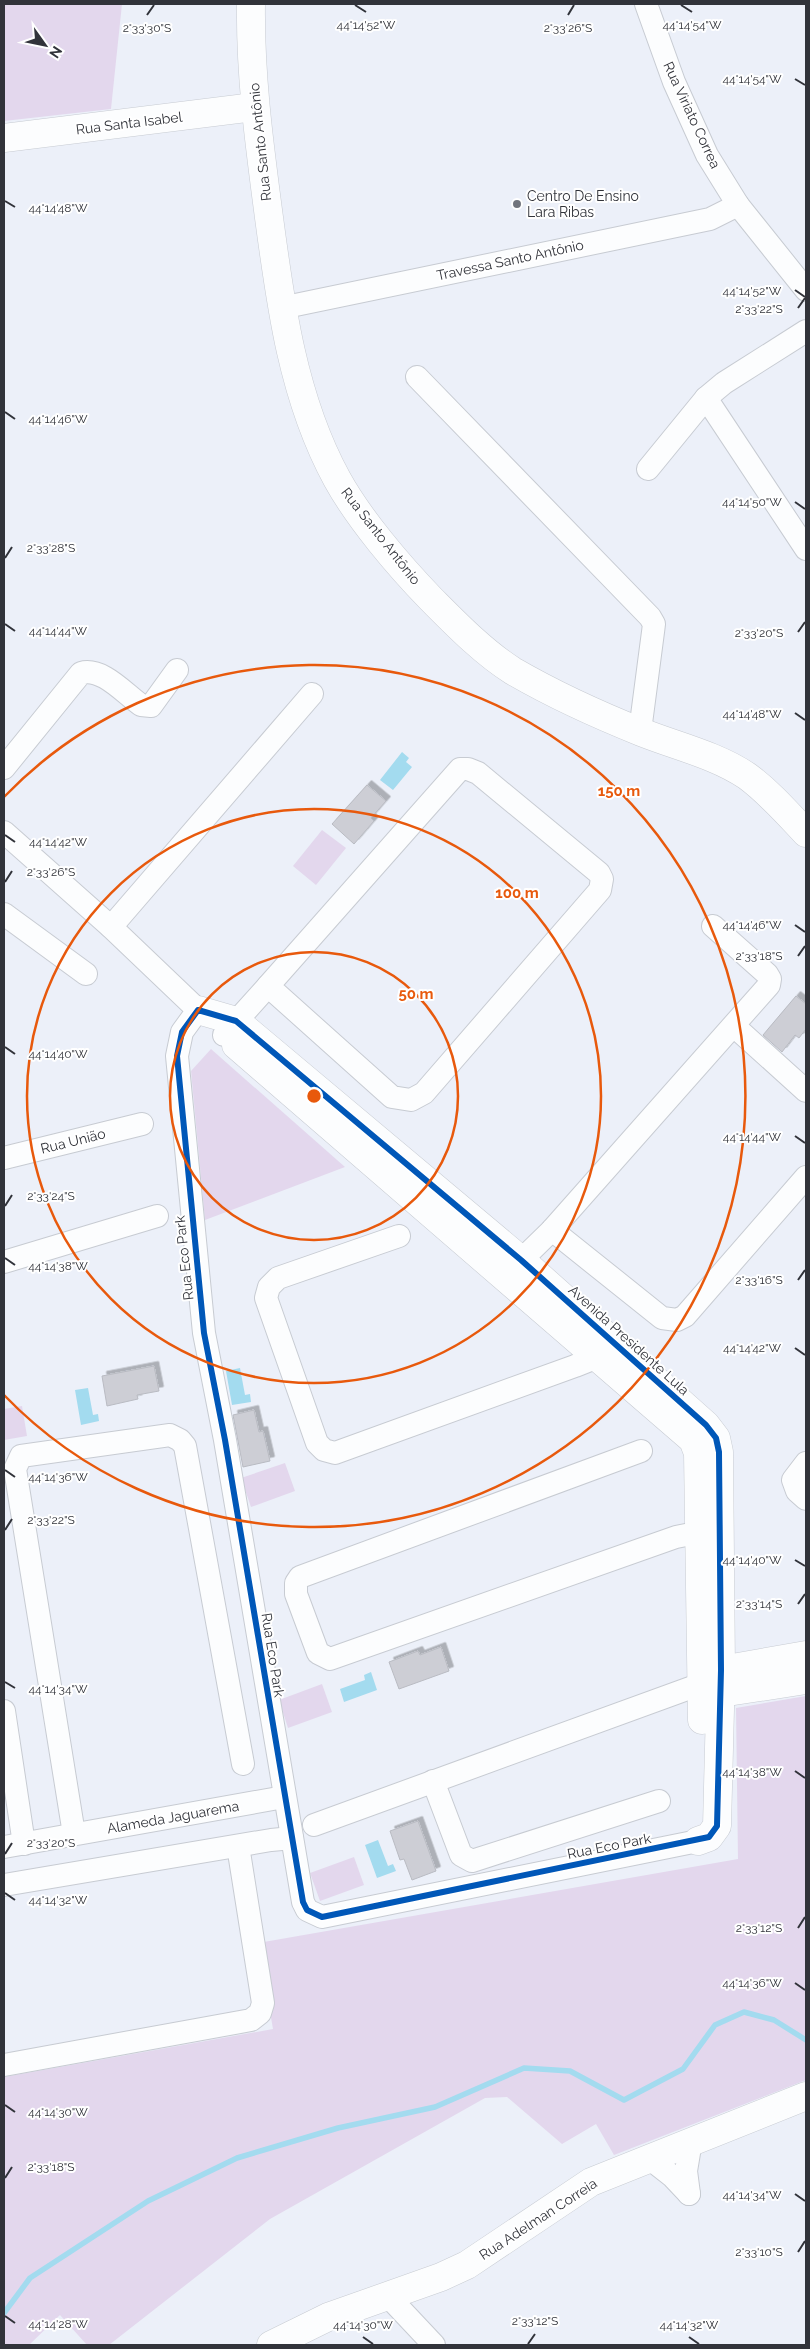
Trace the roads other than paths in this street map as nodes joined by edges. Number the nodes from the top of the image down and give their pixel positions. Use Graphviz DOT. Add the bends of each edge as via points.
graph roads {
  1 [pos="251,4"];
  2 [pos="646,4"];
  3 [pos="254,108"];
  4 [pos="4,138"];
  5 [pos="738,205"];
  6 [pos="806,290"];
  7 [pos="281,308"];
  8 [pos="806,331"];
  9 [pos="417,377"];
  10 [pos="706,398"];
  11 [pos="648,469"];
  12 [pos="806,549"];
  13 [pos="177,670"];
  14 [pos="312,694"];
  15 [pos="640,731"];
  16 [pos="4,768"];
  17 [pos="4,832"];
  18 [pos="806,833"];
  19 [pos="4,914"];
  20 [pos="713,926"];
  21 [pos="112,927"];
  22 [pos="86,974"];
  23 [pos="268,986"];
  24 [pos="198,1010"];
  25 [pos="734,1026"];
  26 [pos="230,1028"];
  27 [pos="806,1091"];
  28 [pos="142,1124"];
  29 [pos="4,1158"];
  30 [pos="806,1176"];
  31 [pos="157,1216"];
  32 [pos="552,1230"];
  33 [pos="399,1236"];
  34 [pos="4,1262"];
  35 [pos="512,1269"];
  36 [pos="603,1349"];
  37 [pos="641,1451"];
  38 [pos="806,1463"];
  39 [pos="806,1499"];
  40 [pos="709,1530"];
  41 [pos="806,1655"];
  42 [pos="806,1680"];
  43 [pos="714,1682"];
  44 [pos="4,1711"];
  45 [pos="243,1764"];
  46 [pos="432,1781"];
  47 [pos="284,1797"];
  48 [pos="658,1801"];
  49 [pos="11,1802"];
  50 [pos="314,1825"];
  51 [pos="74,1834"];
  52 [pos="292,1838"];
  53 [pos="698,1841"];
  54 [pos="14,1846"];
  55 [pos="238,1846"];
  56 [pos="4,1885"];
  57 [pos="4,2065"];
  58 [pos="806,2096"];
  59 [pos="691,2141"];
  60 [pos="649,2158"];
  61 [pos="387,2295"];
  62 [pos="271,2345"];
  63 [pos="434,2345"];
  1 -- 3 [label="street, Rua Santo Antônio"];
  2 -- 5 [label="street, Rua Viriato Correa" via="674,82 707,155"];
  3 -- 4 [label="street, Rua Santa Isabel"];
  3 -- 7 [label="street, Rua Santo Antônio"];
  5 -- 6 [label="street, Rua Viriato Correa"];
  5 -- 7 [label="street, Travessa Santo Antônio" via="710,218"];
  7 -- 15 [label="street, Rua Santo Antônio" via="303,397 337,480 415,582 446,615 511,669"];
  8 -- 10 [label="street"];
  9 -- 15 [label="street" via="650,616 654,624"];
  10 -- 11 [label="street"];
  10 -- 12 [label="street"];
  13 -- 16 [label="street" via="151,706 146,707 98,673 80,673"];
  14 -- 21 [label="street"];
  15 -- 18 [label="street, Rua Santo Antônio" via="721,762 748,777"];
  17 -- 21 [label="street"];
  19 -- 22 [label="street"];
  20 -- 25 [label="street" via="770,979 769,985"];
  21 -- 24 [label="street"];
  23 -- 23 [label="street" via="392,1097 411,1100 424,1093 600,890 602,879 599,873 478,772 460,769"];
  23 -- 26 [label="street"];
  24 -- 26 [label="street, Avenida Presidente Lula"];
  24 -- 47 [label="street, Rua Eco Park" via="182,1032 177,1056 204,1334 225,1440"];
  25 -- 27 [label="street"];
  25 -- 32 [label="street"];
  26 -- 35 [label="street, Avenida Presidente Lula"];
  28 -- 29 [label="street, Rua União"];
  30 -- 32 [label="street" via="685,1316 676,1320 662,1318"];
  31 -- 34 [label="street"];
  32 -- 35 [label="street"];
  33 -- 36 [label="street" via="278,1278 269,1287 266,1298 317,1443 324,1450 334,1453"];
  35 -- 36 [label="street, Avenida Presidente Lula"];
  36 -- 40 [label="street, Avenida Presidente Lula" via="706,1425 716,1438 720,1452"];
  37 -- 40 [label="street" via="300,1577 296,1583 296,1594 318,1652 330,1659 676,1537"];
  38 -- 39 [label="street" via="793,1480 797,1491"];
  40 -- 43 [label="street, Avenida Presidente Lula"];
  41 -- 43 [label="street"];
  42 -- 43 [label="street"];
  43 -- 46 [label="street"];
  43 -- 53 [label="street, Avenida Presidente Lula" via="717,1826 709,1837"];
  44 -- 49 [label="street"];
  45 -- 51 [label="street" via="185,1446 170,1435 21,1456 15,1469"];
  46 -- 48 [label="street" via="461,1855 472,1861"];
  46 -- 50 [label="street"];
  47 -- 51 [label="street, Alameda Jaguarema"];
  47 -- 52 [label="street, Rua Eco Park"];
  49 -- 54 [label="street"];
  51 -- 54 [label="street, Alameda Jaguarema"];
  52 -- 53 [label="street, Rua Eco Park" via="303,1902 307,1910 322,1917"];
  52 -- 55 [label="street"];
  55 -- 56 [label="street"];
  55 -- 57 [label="street" via="263,2003 260,2013 251,2020"];
  58 -- 59 [label="street, Rua Adelman Correia"];
  59 -- 60 [label="street, Rua Adelman Correia"];
  59 -- 60 [label="street" via="686,2171 689,2194"];
  60 -- 61 [label="street, Rua Adelman Correia" via="591,2182 467,2265"];
  61 -- 62 [label="street, Rua Adelman Correia" via="328,2317"];
  61 -- 63 [label="street"];
}
